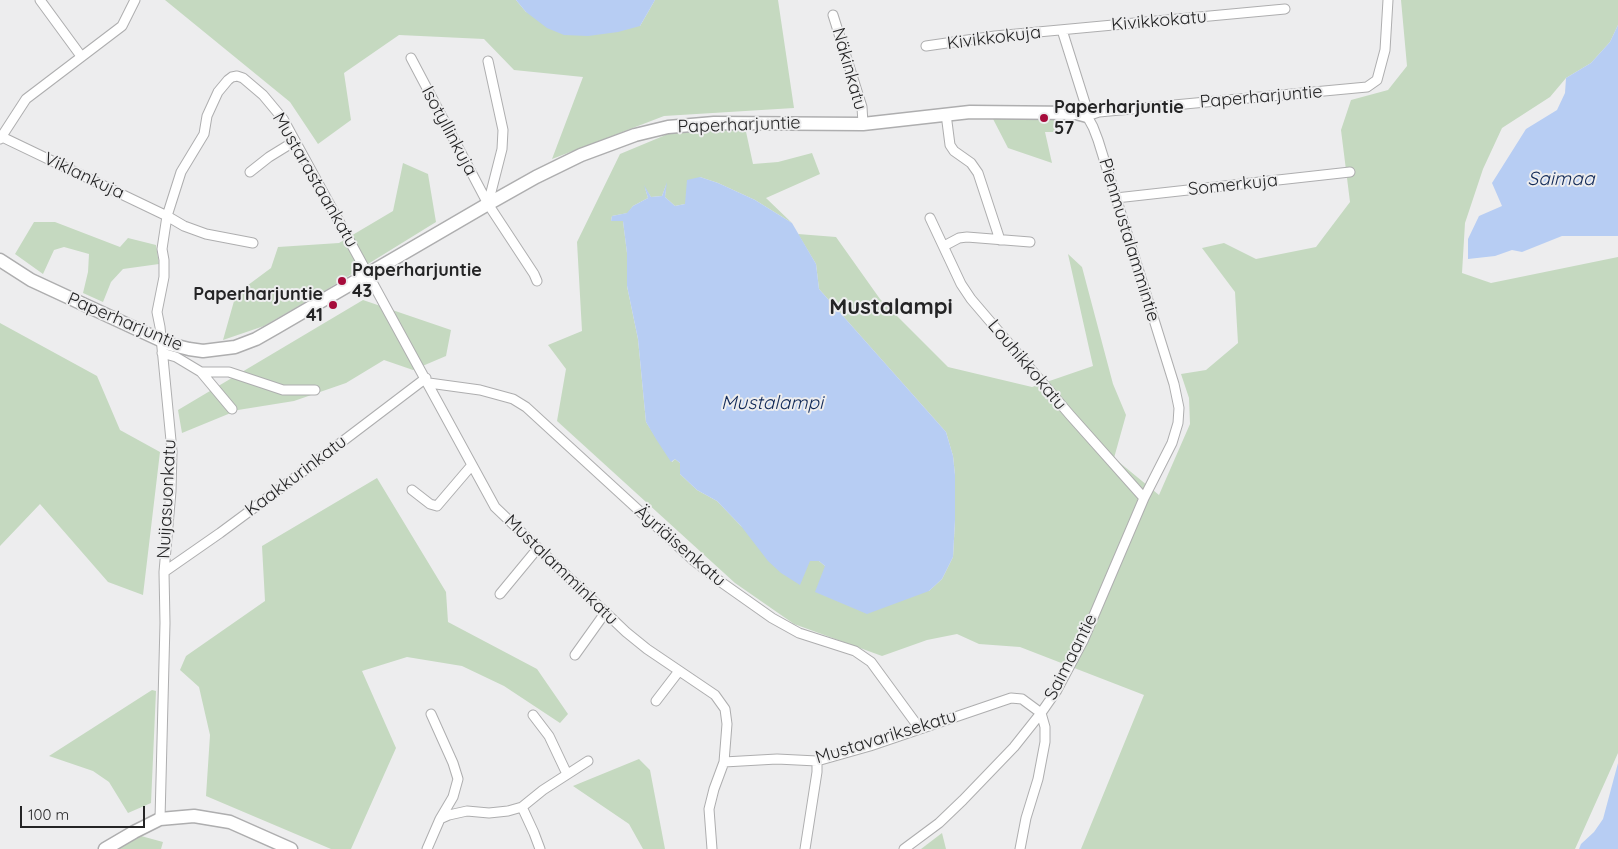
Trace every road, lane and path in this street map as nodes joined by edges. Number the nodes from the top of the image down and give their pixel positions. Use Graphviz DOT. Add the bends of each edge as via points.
graph roads {
  1 [pos="40,0"];
  2 [pos="135,0"];
  3 [pos="1388,0"];
  4 [pos="1285,10"];
  5 [pos="833,15"];
  6 [pos="1062,30"];
  7 [pos="926,46"];
  8 [pos="81,56"];
  9 [pos="411,58"];
  10 [pos="488,61"];
  11 [pos="232,77"];
  12 [pos="946,114"];
  13 [pos="1086,116"];
  14 [pos="863,124"];
  15 [pos="1,137"];
  16 [pos="295,141"];
  17 [pos="250,172"];
  18 [pos="1350,172"];
  19 [pos="1116,198"];
  20 [pos="488,204"];
  21 [pos="167,216"];
  22 [pos="930,218"];
  23 [pos="1000,240"];
  24 [pos="1030,242"];
  25 [pos="253,243"];
  26 [pos="944,246"];
  27 [pos="0,260"];
  28 [pos="367,274"];
  29 [pos="537,281"];
  30 [pos="162,347"];
  31 [pos="201,372"];
  32 [pos="427,381"];
  33 [pos="316,390"];
  34 [pos="232,408"];
  35 [pos="1178,423"];
  36 [pos="472,465"];
  37 [pos="412,490"];
  38 [pos="1144,498"];
  39 [pos="538,548"];
  40 [pos="164,572"];
  41 [pos="500,594"];
  42 [pos="605,613"];
  43 [pos="575,655"];
  44 [pos="680,671"];
  45 [pos="656,701"];
  46 [pos="1041,713"];
  47 [pos="430,714"];
  48 [pos="533,715"];
  49 [pos="920,729"];
  50 [pos="588,761"];
  51 [pos="817,761"];
  52 [pos="724,762"];
  53 [pos="567,774"];
  54 [pos="522,807"];
  55 [pos="160,819"];
  56 [pos="440,819"];
  57 [pos="105,849"];
  58 [pos="290,849"];
  59 [pos="427,849"];
  60 [pos="540,849"];
  61 [pos="712,849"];
  62 [pos="805,849"];
  63 [pos="904,849"];
  64 [pos="1020,849"];
  1 -- 8 [label="street"];
  2 -- 8 [label="street" via="122,26"];
  3 -- 13 [label="street, Paperharjuntie" via="1383,58 1377,80 1367,87 1099,112"];
  4 -- 6 [label="street, Kivikkokatu"];
  5 -- 14 [label="street, Näkinkatu" via="862,107"];
  6 -- 7 [label="street, Kivikkokuja"];
  6 -- 13 [label="street, Pienmustalammintie"];
  8 -- 15 [label="street" via="26,99"];
  9 -- 20 [label="street, Isotyllinkuja"];
  10 -- 20 [label="street" via="503,130 502,149"];
  11 -- 16 [label="street, Mustarastaankatu" via="243,78 263,95 283,118"];
  11 -- 21 [label="street, Nuijasuonkatu" via="218,92 207,116 204,134 181,172"];
  12 -- 13 [label="street, Paperharjuntie" via="1030,112"];
  12 -- 14 [label="street, Paperharjuntie"];
  12 -- 23 [label="street" via="950,145 954,152 971,162 978,173"];
  13 -- 19 [label="street, Pienmustalammintie" via="1093,127"];
  14 -- 20 [label="street, Paperharjuntie" via="714,123 668,127 581,155"];
  15 -- 21 [label="street, Viklankuja"];
  16 -- 17 [label="street"];
  16 -- 28 [label="street, Mustarastaankatu"];
  18 -- 19 [label="street, Somerkuja"];
  19 -- 35 [label="street, Pienmustalammintie" via="1174,384 1179,408"];
  20 -- 28 [label="street, Paperharjuntie"];
  20 -- 29 [label="street, Isotyllinkuja"];
  21 -- 25 [label="street, Viklankuja" via="206,234"];
  21 -- 30 [label="street, Nuijasuonkatu" via="162,249 164,277 157,312"];
  22 -- 26 [label="street, Louhikkokatu"];
  23 -- 24 [label="street"];
  23 -- 26 [label="street" via="967,237"];
  26 -- 38 [label="street, Louhikkokatu" via="961,284 976,305"];
  27 -- 30 [label="street, Paperharjuntie" via="31,280"];
  28 -- 30 [label="street, Paperharjuntie" via="256,339 234,347 203,351"];
  28 -- 32 [label="street, Mustalamminkatu"];
  30 -- 31 [label="street"];
  30 -- 40 [label="street, Nuijasuonkatu" via="172,451"];
  31 -- 33 [label="street" via="229,372 283,390"];
  31 -- 34 [label="street"];
  32 -- 36 [label="street, Mustalamminkatu"];
  32 -- 40 [label="street, Kaakkurinkatu"];
  32 -- 49 [label="street, Äyriäisenkatu" via="480,390 513,399 526,407 686,554 721,582 799,633 855,651 871,662"];
  35 -- 38 [label="street, Saimaantie" via="1172,443"];
  36 -- 37 [label="street" via="437,506"];
  36 -- 39 [label="street, Mustalamminkatu" via="495,507"];
  38 -- 46 [label="street, Saimaantie" via="1083,641"];
  39 -- 41 [label="street"];
  39 -- 42 [label="street, Mustalamminkatu"];
  40 -- 55 [label="street, Nuijasuonkatu"];
  42 -- 43 [label="street"];
  42 -- 44 [label="street, Mustalamminkatu" via="647,649"];
  44 -- 45 [label="street"];
  44 -- 52 [label="street, Mustalamminkatu" via="715,695 725,709"];
  46 -- 49 [label="street, Mustavariksekatu" via="1022,699 1011,698"];
  46 -- 63 [label="street, Saimaantie" via="1014,747 963,800"];
  46 -- 64 [label="street" via="1045,742"];
  47 -- 56 [label="street" via="458,779"];
  48 -- 53 [label="street" via="549,736"];
  49 -- 51 [label="street, Mustavariksekatu"];
  50 -- 53 [label="street"];
  51 -- 52 [label="street, Mustavariksekatu"];
  51 -- 62 [label="street"];
  52 -- 61 [label="street, Mustalamminkatu" via="710,809"];
  53 -- 54 [label="street"];
  54 -- 56 [label="street" via="499,812 467,811"];
  54 -- 60 [label="street"];
  55 -- 57 [label="street"];
  55 -- 58 [label="street" via="194,816 230,822"];
  56 -- 59 [label="street"];
}
